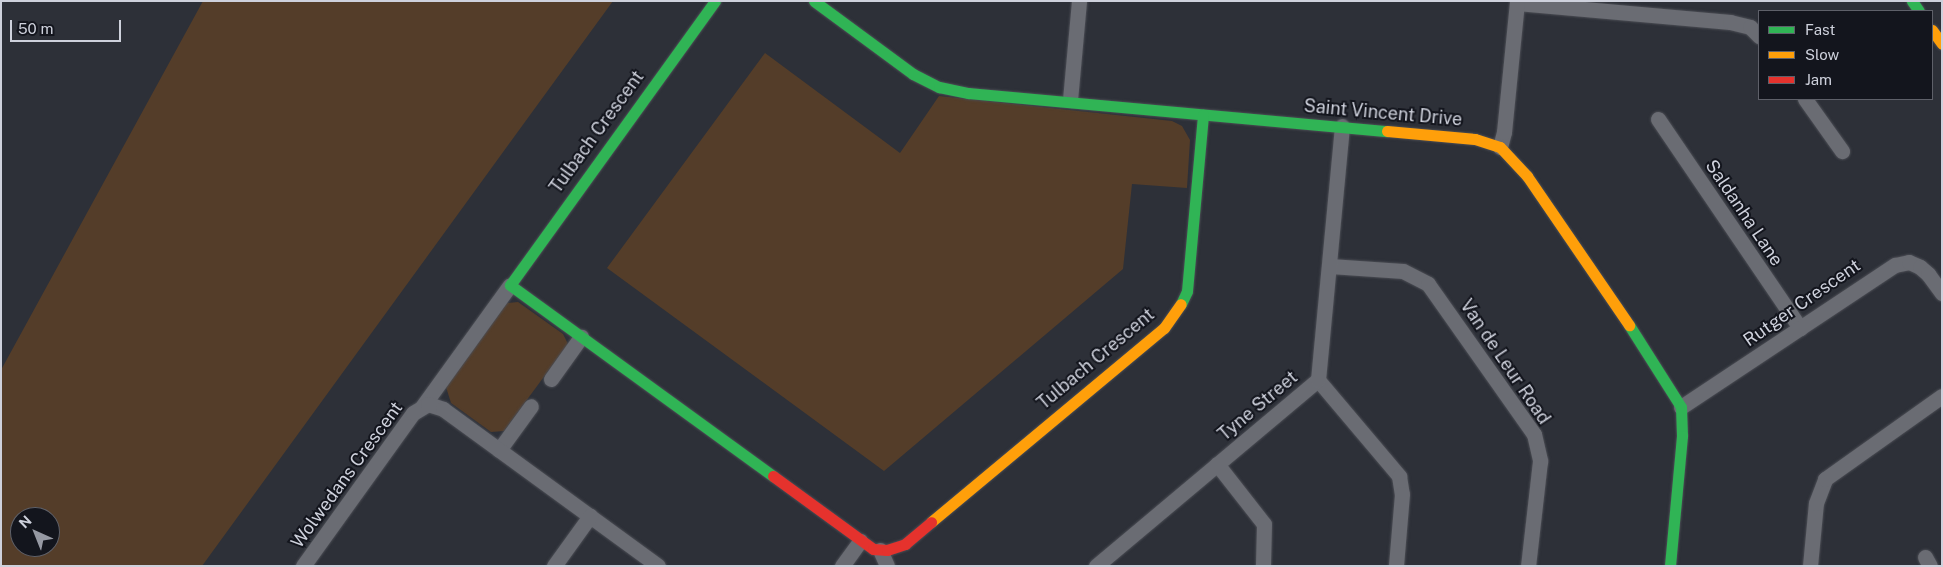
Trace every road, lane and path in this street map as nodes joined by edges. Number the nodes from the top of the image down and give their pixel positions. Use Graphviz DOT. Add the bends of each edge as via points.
graph roads {
  1 [pos="715,1"];
  2 [pos="814,1"];
  3 [pos="1080,1"];
  4 [pos="1517,2"];
  5 [pos="1933,31"];
  6 [pos="1758,35"];
  7 [pos="1942,44"];
  8 [pos="1070,100"];
  9 [pos="1806,100"];
  10 [pos="1203,115"];
  11 [pos="1658,119"];
  12 [pos="1342,126"];
  13 [pos="1500,147"];
  14 [pos="1842,151"];
  15 [pos="1330,266"];
  16 [pos="510,285"];
  17 [pos="1942,293"];
  18 [pos="483,323"];
  19 [pos="1800,328"];
  20 [pos="581,337"];
  21 [pos="551,379"];
  22 [pos="1318,380"];
  23 [pos="1942,396"];
  24 [pos="531,406"];
  25 [pos="422,407"];
  26 [pos="1680,407"];
  27 [pos="499,450"];
  28 [pos="1217,464"];
  29 [pos="590,516"];
  30 [pos="860,541"];
  31 [pos="880,550"];
  32 [pos="303,566"];
  33 [pos="554,566"];
  34 [pos="658,566"];
  35 [pos="842,566"];
  36 [pos="886,566"];
  37 [pos="1096,566"];
  38 [pos="1263,566"];
  39 [pos="1396,566"];
  40 [pos="1528,566"];
  41 [pos="1670,566"];
  42 [pos="1810,566"];
  1 -- 16 [label="main road, Tulbach Crescent"];
  2 -- 8 [label="main road, Saint Vincent Drive" via="913,74 939,87 968,93"];
  3 -- 8 [label="street"];
  4 -- 6 [label="street" via="1730,22 1750,27"];
  4 -- 13 [label="street"];
  5 -- 7 [label="main road"];
  8 -- 10 [label="main road, Saint Vincent Drive"];
  9 -- 14 [label="street"];
  10 -- 12 [label="main road, Saint Vincent Drive"];
  10 -- 31 [label="main road, Tulbach Crescent" via="1187,291 1177,313 1164,328 905,544"];
  11 -- 19 [label="street, Saldanha Lane"];
  12 -- 13 [label="main road, Saint Vincent Drive" via="1475,139"];
  12 -- 15 [label="street, Tyne Street"];
  13 -- 26 [label="main road" via="1532,184 1651,358"];
  15 -- 22 [label="street, Tyne Street"];
  15 -- 40 [label="street, Van de Leur Road" via="1403,271 1428,284 1534,434 1540,461"];
  16 -- 18 [label="street, Tulbach Crescent"];
  16 -- 20 [label="main road"];
  17 -- 19 [label="street, Rutger Crescent" via="1920,267 1909,262 1895,264"];
  18 -- 25 [label="street, Wolwedans Crescent"];
  19 -- 26 [label="street, Rutger Crescent"];
  20 -- 21 [label="street"];
  20 -- 30 [label="main road"];
  22 -- 28 [label="street, Tyne Street"];
  22 -- 39 [label="street" via="1399,476 1402,494"];
  23 -- 42 [label="street" via="1825,479 1816,503"];
  24 -- 27 [label="street"];
  25 -- 27 [label="street, Wolwedans Crescent" via="433,404 443,409"];
  25 -- 32 [label="street, Wolwedans Crescent" via="413,413"];
  26 -- 41 [label="main road" via="1682,436"];
  27 -- 29 [label="street, Wolwedans Crescent"];
  28 -- 37 [label="street, Tyne Street"];
  28 -- 38 [label="street" via="1264,524"];
  29 -- 33 [label="street"];
  29 -- 34 [label="street, Wolwedans Crescent"];
  30 -- 31 [label="main road"];
  30 -- 35 [label="street"];
  31 -- 36 [label="street"];
}
